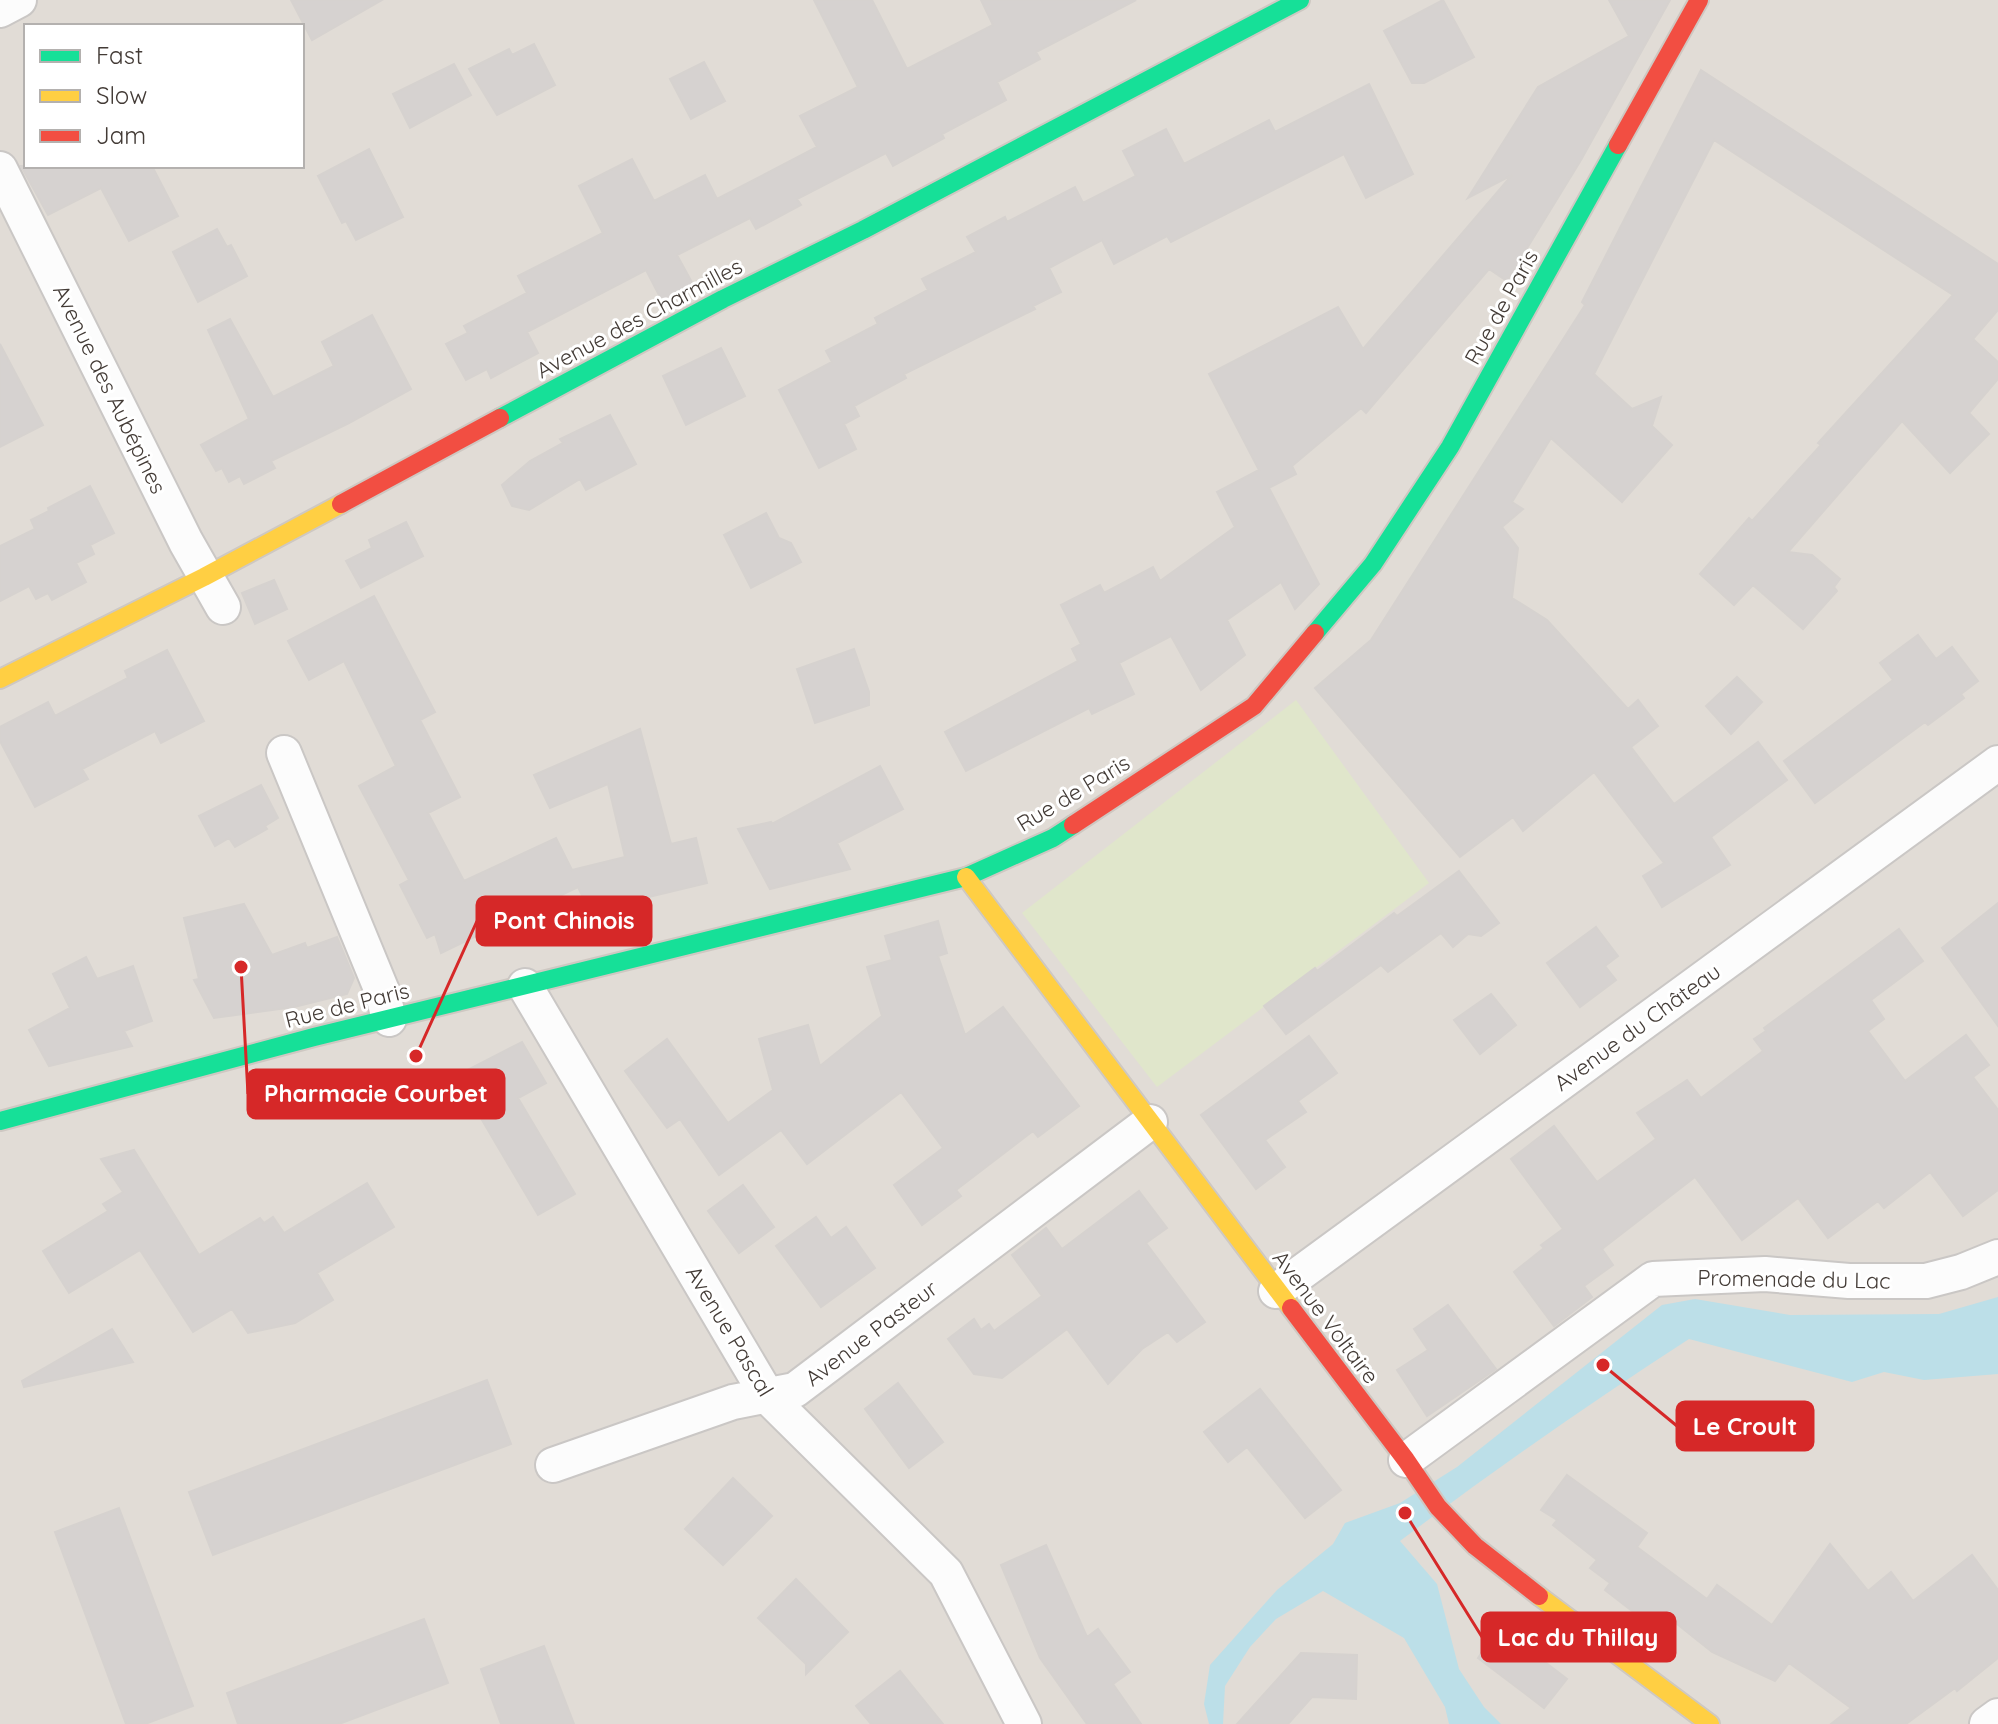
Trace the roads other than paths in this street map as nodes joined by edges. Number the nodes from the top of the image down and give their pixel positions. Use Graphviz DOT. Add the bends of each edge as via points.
graph roads {
  1 [pos="19,0"];
  2 [pos="1300,0"];
  3 [pos="1699,0"];
  4 [pos="0,10"];
  5 [pos="0,169"];
  6 [pos="204,577"];
  7 [pos="223,607"];
  8 [pos="0,679"];
  9 [pos="284,753"];
  10 [pos="1998,763"];
  11 [pos="966,877"];
  12 [pos="525,986"];
  13 [pos="389,1019"];
  14 [pos="0,1121"];
  15 [pos="1150,1122"];
  16 [pos="1998,1257"];
  17 [pos="1276,1291"];
  18 [pos="768,1397"];
  19 [pos="553,1465"];
  20 [pos="1412,1472"];
  21 [pos="1998,1716"];
  22 [pos="1024,1724"];
  23 [pos="1710,1724"];
  24 [pos="1987,1724"];
  1 -- 4 [label="street"];
  2 -- 6 [label="street, Avenue des Charmilles" via="723,299"];
  3 -- 11 [label="street, Rue de Paris" via="1450,447 1373,564 1254,706 1053,838"];
  5 -- 6 [label="street, Avenue des Aubépines"];
  6 -- 7 [label="street, Avenue des Aubépines"];
  6 -- 8 [label="street, Avenue des Charmilles"];
  9 -- 13 [label="street"];
  10 -- 17 [label="street, Avenue du Château"];
  11 -- 12 [label="street, Rue de Paris"];
  11 -- 15 [label="street, Avenue Voltaire"];
  12 -- 13 [label="street, Rue de Paris"];
  12 -- 18 [label="street, Avenue Pascal"];
  13 -- 14 [label="street, Rue de Paris"];
  15 -- 17 [label="street, Avenue Voltaire"];
  15 -- 18 [label="street, Avenue Pasteur" via="795,1390"];
  16 -- 20 [label="street, Promenade du Lac" via="1926,1281 1765,1274 1653,1279"];
  17 -- 20 [label="street, Avenue Voltaire"];
  18 -- 19 [label="street, Avenue Pasteur" via="733,1402"];
  18 -- 22 [label="street, Avenue Pascal" via="946,1573"];
  20 -- 23 [label="street, Avenue Voltaire" via="1446,1519 1485,1556"];
  21 -- 24 [label="street"];
}
